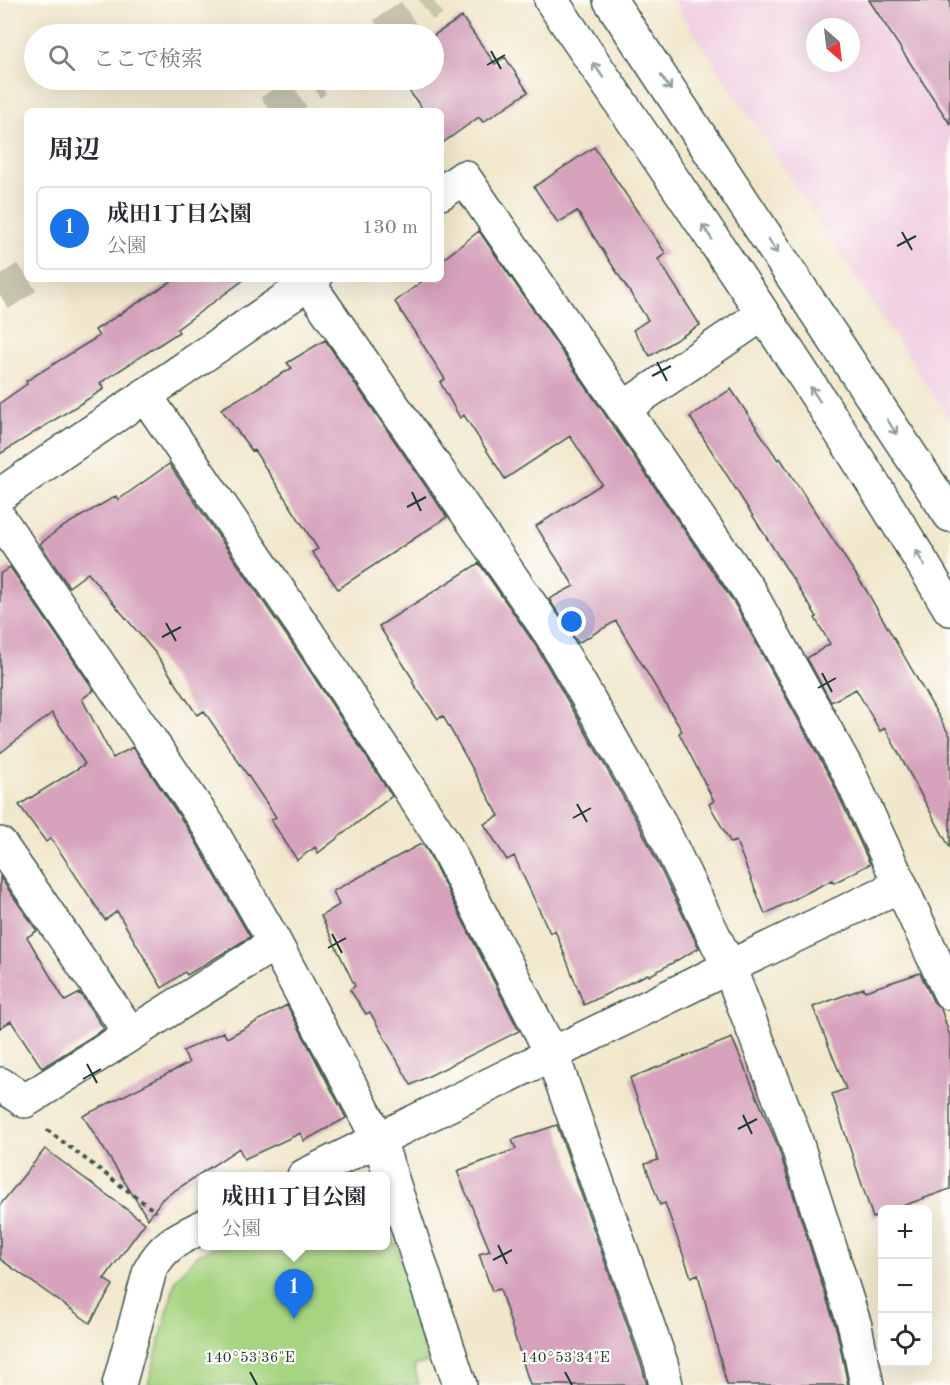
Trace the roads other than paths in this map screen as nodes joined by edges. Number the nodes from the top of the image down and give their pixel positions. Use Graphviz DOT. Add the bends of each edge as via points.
graph roads {
  1 [pos="551,0"];
  2 [pos="610,0"];
  3 [pos="444,191"];
  4 [pos="311,282"];
  5 [pos="313,282"];
  6 [pos="763,314"];
  7 [pos="145,395"];
  8 [pos="624,408"];
  9 [pos="0,495"];
  10 [pos="950,515"];
  11 [pos="0,519"];
  12 [pos="950,609"];
  13 [pos="0,844"];
  14 [pos="901,885"];
  15 [pos="275,944"];
  16 [pos="729,967"];
  17 [pos="950,993"];
  18 [pos="131,1034"];
  19 [pos="552,1054"];
  20 [pos="12,1093"];
  21 [pos="379,1140"];
  22 [pos="312,1172"];
  23 [pos="390,1172"];
  24 [pos="390,1173"];
  25 [pos="198,1229"];
  26 [pos="119,1385"];
  27 [pos="460,1385"];
  28 [pos="666,1385"];
  29 [pos="867,1385"];
  6 -- 1 [label="street, one-way"];
  2 -- 10 [label="street, one-way"];
  3 -- 8 [label="street" via="464,177"];
  4 -- 7 [label="street"];
  5 -- 16 [label="street" via="552,636 656,816"];
  6 -- 8 [label="street"];
  12 -- 6 [label="street, one-way" via="892,510"];
  7 -- 9 [label="street"];
  7 -- 19 [label="street" via="307,632 443,841"];
  8 -- 14 [label="street" via="749,591 848,771"];
  11 -- 15 [label="street" via="208,825"];
  13 -- 18 [label="street"];
  14 -- 16 [label="street"];
  14 -- 17 [label="street"];
  15 -- 18 [label="street"];
  15 -- 21 [label="street"];
  16 -- 19 [label="street"];
  16 -- 29 [label="street" via="795,1138 855,1326"];
  18 -- 20 [label="street"];
  19 -- 21 [label="street"];
  19 -- 28 [label="street"];
  21 -- 22 [label="street"];
  21 -- 23 [label="street"];
  24 -- 27 [label="street"];
  25 -- 26 [label="street" via="157,1256"];
}
